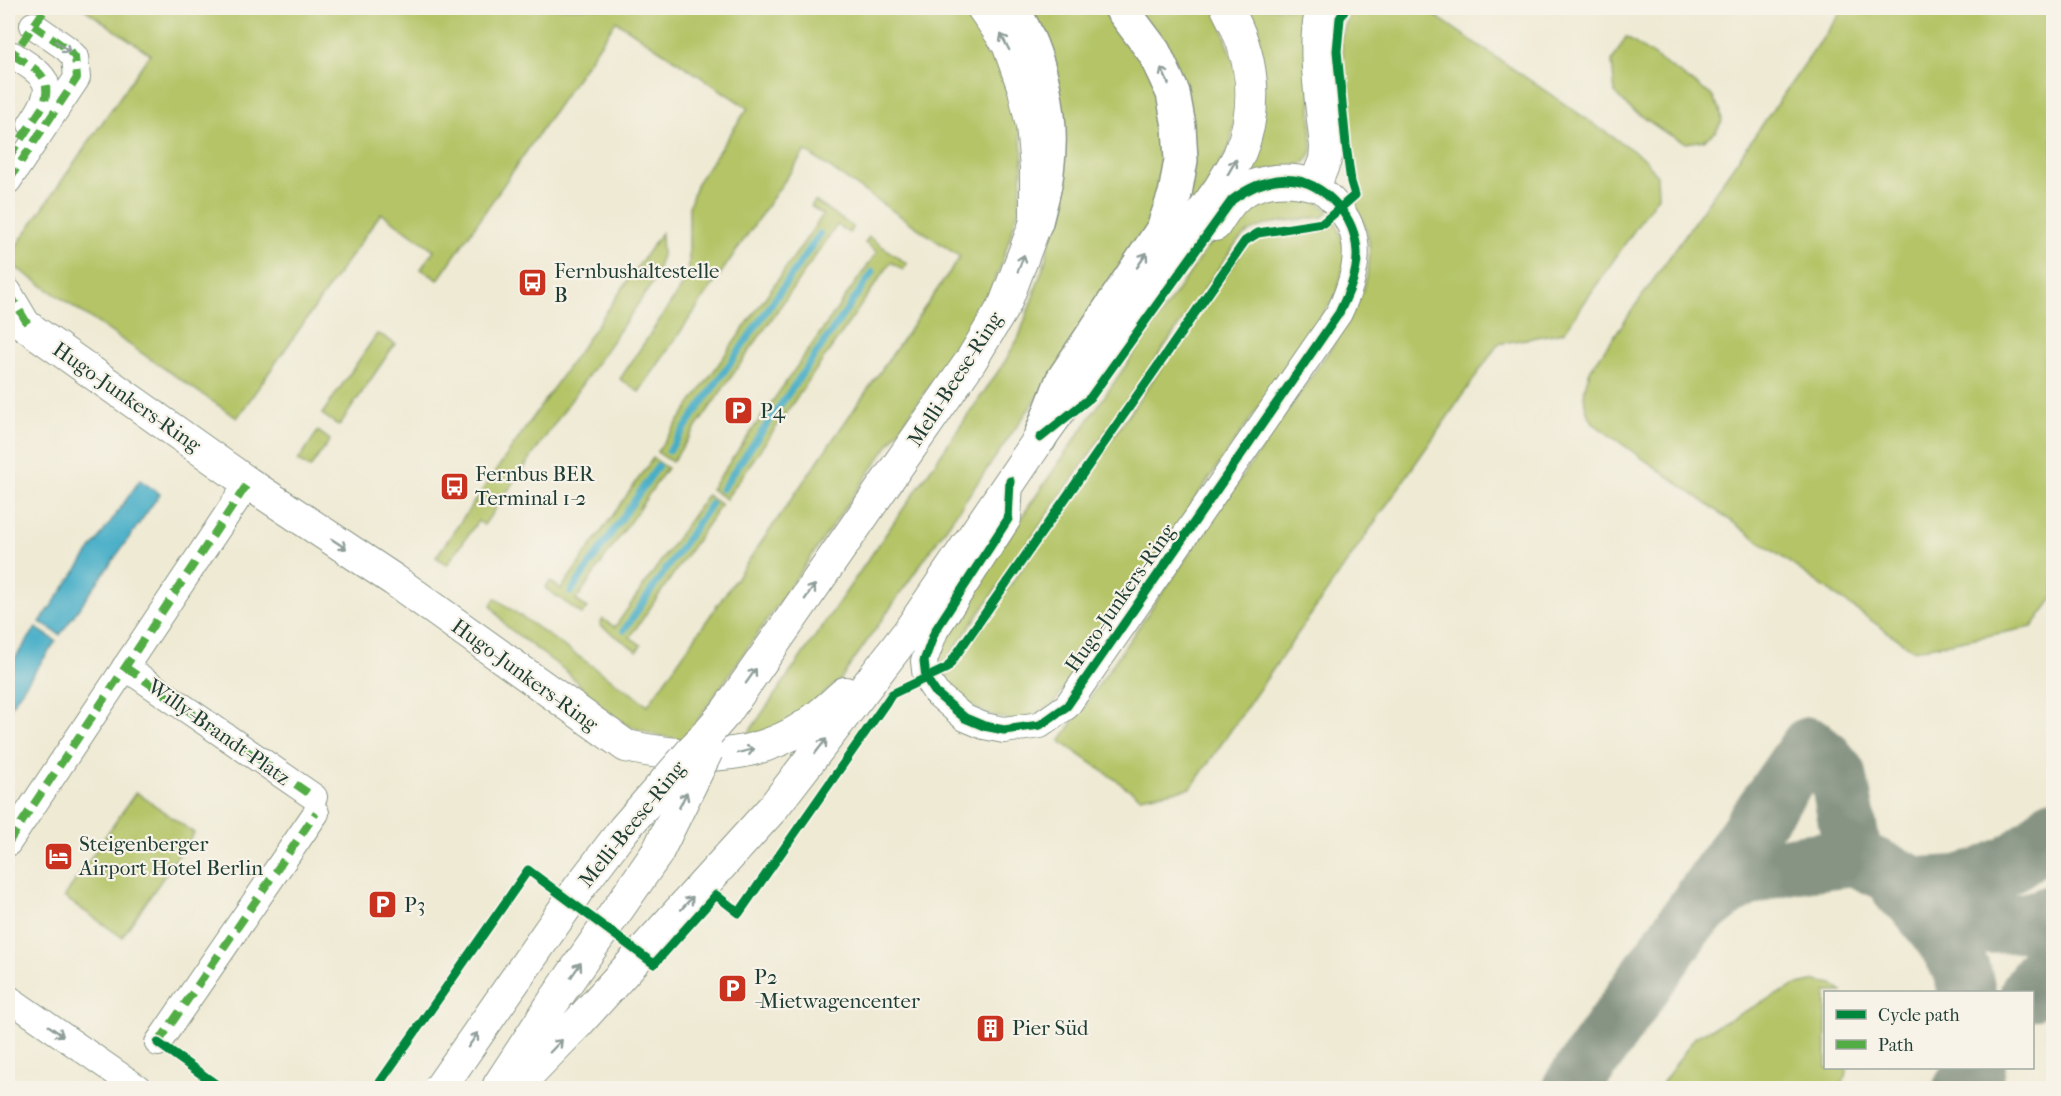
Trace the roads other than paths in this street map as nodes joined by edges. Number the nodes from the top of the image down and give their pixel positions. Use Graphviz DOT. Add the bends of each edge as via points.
graph roads {
  1 [pos="983,8"];
  2 [pos="1012,8"];
  3 [pos="1121,8"];
  4 [pos="1227,8"];
  5 [pos="1323,8"];
  6 [pos="40,16"];
  7 [pos="10,59"];
  8 [pos="8,158"];
  9 [pos="8,181"];
  10 [pos="1315,185"];
  11 [pos="1036,222"];
  12 [pos="8,291"];
  13 [pos="19,320"];
  14 [pos="1040,438"];
  15 [pos="1010,481"];
  16 [pos="248,483"];
  17 [pos="125,667"];
  18 [pos="726,712"];
  19 [pos="8,843"];
  20 [pos="8,998"];
  21 [pos="158,1043"];
  22 [pos="138,1089"];
  23 [pos="440,1089"];
  24 [pos="497,1089"];
  25 [pos="515,1089"];
  11 -- 1 [label="street, Melli-Beese-Ring, one-way" via="1036,168 1024,89 1008,44"];
  2 -- 11 [label="highway" via="1028,39 1050,127 1047,171"];
  14 -- 3 [label="highway, one-way" via="1062,381 1163,229 1175,194 1181,160 1173,93 1154,52"];
  14 -- 4 [label="street, Hugo-Junkers-Ring, one-way" via="1203,213 1239,156 1253,93 1250,64"];
  5 -- 10 [label="street" via="1317,49 1326,147"];
  6 -- 7 [label="street"];
  6 -- 9 [label="street, one-way" via="75,57 77,78"];
  7 -- 8 [label="street" via="40,72 47,96"];
  10 -- 14 [label="street" via="1283,179 1262,183 1232,200 1090,398"];
  10 -- 15 [label="street, Hugo-Junkers-Ring" via="1341,208 1355,237 1355,272 1339,313 1067,706 1040,725 1004,730 965,718 950,706 931,687 924,661 934,631 1008,519"];
  18 -- 11 [label="street, Melli-Beese-Ring, one-way" via="970,362 1005,304"];
  12 -- 13 [label="street"];
  13 -- 16 [label="street, Hugo-Junkers-Ring"];
  14 -- 15 [label="street, Hugo-Junkers-Ring"];
  16 -- 15 [label="street, Hugo-Junkers-Ring, one-way" via="394,580 626,746 681,756 741,753 762,747 803,728 825,711 855,685 980,502"];
  25 -- 15 [label="street, Hugo-Junkers-Ring, one-way" via="772,809 909,631"];
  16 -- 17 [label="street, Willy-Brandt-Platz"];
  17 -- 19 [label="street, Willy-Brandt-Platz"];
  17 -- 21 [label="street, Willy-Brandt-Platz" via="315,805"];
  23 -- 18 [label="street, Melli-Beese-Ring, one-way, bridge" via="579,888"];
  24 -- 18 [label="street, Melli-Beese-Ring, one-way, bridge" via="657,853"];
  20 -- 22 [label="street, one-way"];
}
